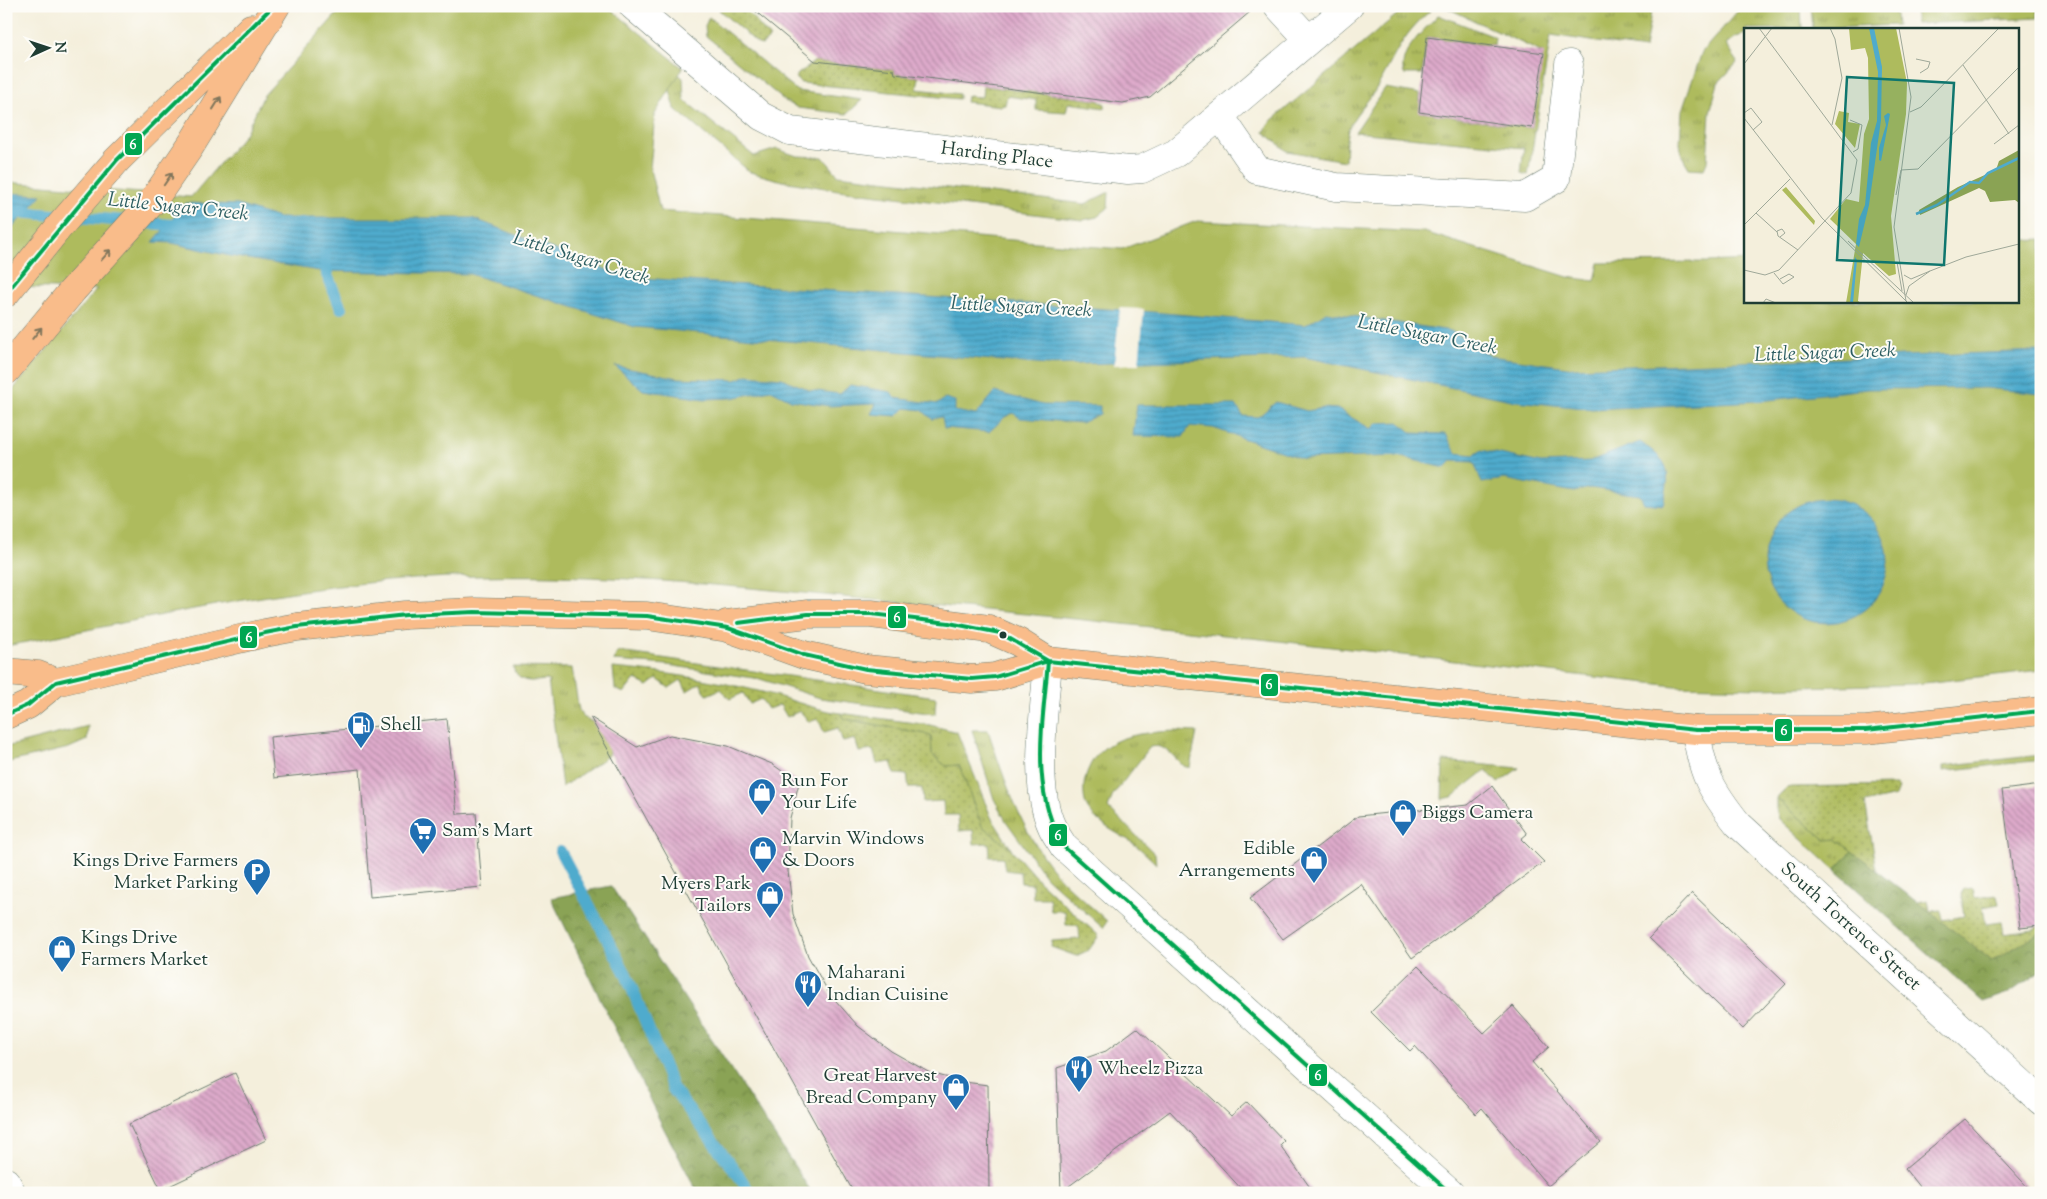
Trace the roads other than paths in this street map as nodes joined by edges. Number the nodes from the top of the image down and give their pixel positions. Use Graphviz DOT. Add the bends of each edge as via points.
graph roads {
  1 [pos="275,6"];
  2 [pos="633,6"];
  3 [pos="1278,6"];
  4 [pos="1349,6"];
  5 [pos="1310,40"];
  6 [pos="1569,64"];
  7 [pos="1220,116"];
  8 [pos="6,293"];
  9 [pos="6,371"];
  10 [pos="703,624"];
  11 [pos="1048,661"];
  12 [pos="6,672"];
  13 [pos="56,682"];
  14 [pos="2041,711"];
  15 [pos="6,715"];
  16 [pos="1696,730"];
  17 [pos="2041,1101"];
  18 [pos="6,1182"];
  19 [pos="12,1193"];
  20 [pos="1450,1193"];
  1 -- 8 [label="main road" via="117,160"];
  9 -- 1 [label="main road, one-way" via="152,202 191,145"];
  2 -- 7 [label="street, Harding Place" via="761,116 790,131 1128,170 1142,168 1176,153"];
  3 -- 5 [label="street"];
  4 -- 5 [label="street, Harding Place"];
  5 -- 7 [label="street, Harding Place"];
  6 -- 7 [label="street" via="1556,179 1525,197 1336,187 1257,170"];
  10 -- 11 [label="main road" via="728,628 804,655 866,669 957,679 995,677"];
  10 -- 11 [label="main road" via="808,614 871,614 989,629"];
  10 -- 13 [label="main road" via="647,616 475,612 406,615 281,630"];
  11 -- 16 [label="main road"];
  11 -- 20 [label="street" via="1042,778 1044,803 1052,827 1064,847"];
  12 -- 13 [label="main road" via="38,675"];
  13 -- 15 [label="main road" via="28,706"];
  14 -- 16 [label="main road" via="1866,730"];
  16 -- 17 [label="street, South Torrence Street" via="1700,756 1714,793 1738,824"];
  18 -- 19 [label="street"];
}
